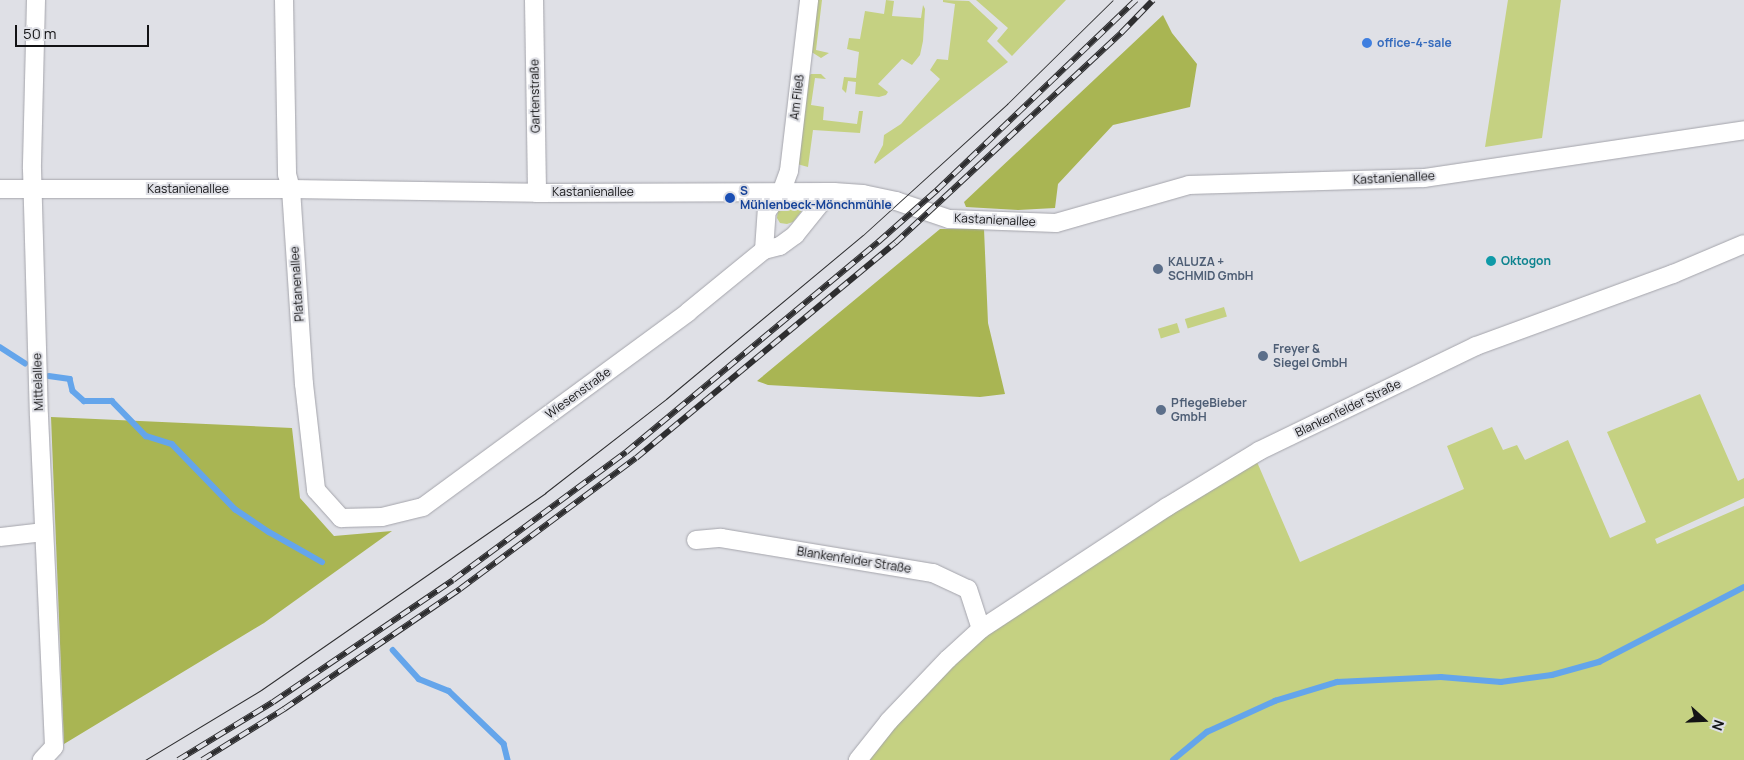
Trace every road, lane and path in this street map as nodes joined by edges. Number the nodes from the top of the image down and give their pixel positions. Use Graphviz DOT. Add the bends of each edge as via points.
graph roads {
  1 [pos="36,0"];
  2 [pos="284,0"];
  3 [pos="534,0"];
  4 [pos="809,0"];
  5 [pos="1744,130"];
  6 [pos="0,189"];
  7 [pos="291,189"];
  8 [pos="33,190"];
  9 [pos="822,192"];
  10 [pos="537,193"];
  11 [pos="781,193"];
  12 [pos="1744,244"];
  13 [pos="764,250"];
  14 [pos="382,517"];
  15 [pos="44,532"];
  16 [pos="0,537"];
  17 [pos="696,540"];
  18 [pos="981,629"];
  19 [pos="42,760"];
  20 [pos="858,760"];
  1 -- 8 [label="street, Mittelallee"];
  2 -- 7 [label="street, Platanenallee" via="287,174"];
  3 -- 10 [label="street, Gartenstraße"];
  4 -- 11 [label="street, Am Fließ" via="789,171"];
  5 -- 9 [label="street, Kastanienallee" via="1424,178 1189,185 1056,223 949,219 896,201 863,194"];
  6 -- 8 [label="street, Kastanienallee"];
  7 -- 8 [label="street, Kastanienallee"];
  7 -- 10 [label="street, Kastanienallee"];
  7 -- 14 [label="street, Platanenallee" via="304,384 316,490 341,518"];
  8 -- 15 [label="street, Mittelallee"];
  9 -- 11 [label="street, Kastanienallee"];
  9 -- 13 [label="street, Wiesenstraße" via="820,204 795,234 780,246"];
  10 -- 11 [label="street, Kastanienallee"];
  11 -- 13 [label="street" via="767,211"];
  12 -- 18 [label="street, Blankenfelder Straße" via="1664,278 1476,346 1259,451"];
  13 -- 14 [label="street, Wiesenstraße" via="688,312 422,508"];
  15 -- 16 [label="street"];
  15 -- 19 [label="street, Mittelallee" via="54,747"];
  17 -- 18 [label="street, Blankenfelder Straße" via="721,538 933,573 968,589"];
  18 -- 20 [label="street, Blankenfelder Straße" via="889,721"];
}
